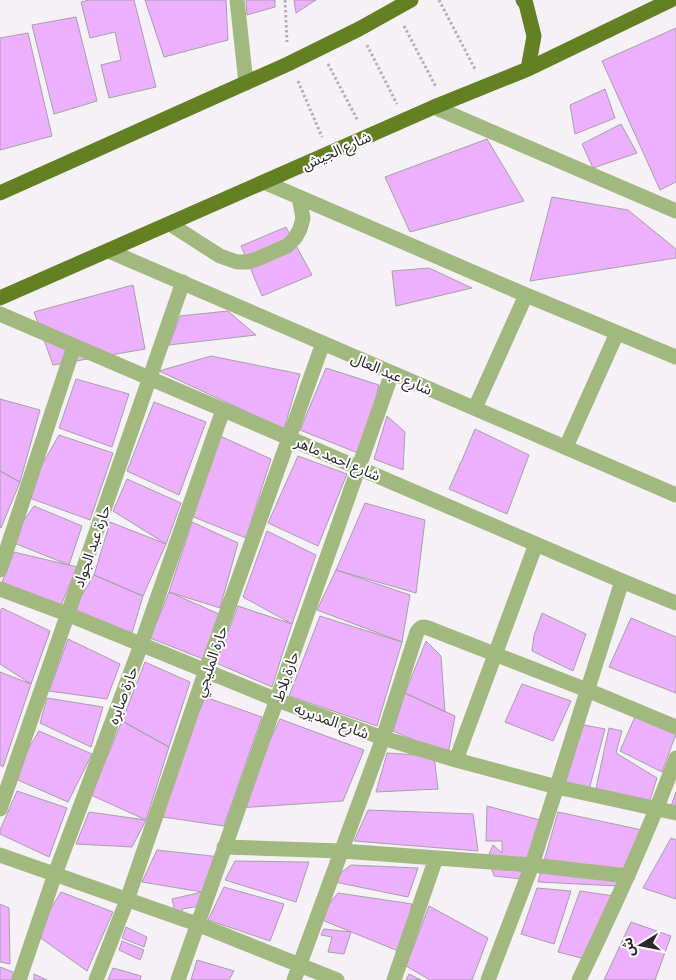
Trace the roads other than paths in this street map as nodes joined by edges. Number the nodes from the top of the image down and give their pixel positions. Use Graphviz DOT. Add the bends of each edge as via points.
graph roads {
  1 [pos="237,0"];
  2 [pos="411,0"];
  3 [pos="523,0"];
  4 [pos="671,0"];
  5 [pos="528,69"];
  6 [pos="246,83"];
  7 [pos="439,105"];
  8 [pos="264,182"];
  9 [pos="0,193"];
  10 [pos="299,197"];
  11 [pos="676,211"];
  12 [pos="170,224"];
  13 [pos="109,251"];
  14 [pos="183,282"];
  15 [pos="526,295"];
  16 [pos="0,298"];
  17 [pos="2,320"];
  18 [pos="617,333"];
  19 [pos="323,343"];
  20 [pos="74,346"];
  21 [pos="676,357"];
  22 [pos="392,372"];
  23 [pos="150,378"];
  24 [pos="475,408"];
  25 [pos="223,410"];
  26 [pos="290,438"];
  27 [pos="566,447"];
  28 [pos="359,467"];
  29 [pos="676,494"];
  30 [pos="536,544"];
  31 [pos="0,570"];
  32 [pos="622,581"];
  33 [pos="0,589"];
  34 [pos="676,603"];
  35 [pos="67,614"];
  36 [pos="141,645"];
  37 [pos="495,655"];
  38 [pos="206,670"];
  39 [pos="587,690"];
  40 [pos="277,700"];
  41 [pos="676,726"];
  42 [pos="383,738"];
  43 [pos="676,758"];
  44 [pos="456,760"];
  45 [pos="557,787"];
  46 [pos="657,808"];
  47 [pos="0,809"];
  48 [pos="676,813"];
  49 [pos="224,847"];
  50 [pos="342,850"];
  51 [pos="0,855"];
  52 [pos="436,858"];
  53 [pos="532,866"];
  54 [pos="55,874"];
  55 [pos="628,876"];
  56 [pos="127,900"];
  57 [pos="197,924"];
  58 [pos="299,965"];
  59 [pos="19,980"];
  60 [pos="96,980"];
  61 [pos="178,980"];
  62 [pos="294,980"];
  63 [pos="337,980"];
  64 [pos="394,980"];
  65 [pos="488,980"];
  66 [pos="579,980"];
  1 -- 6 [label="street"];
  2 -- 6 [label="main road" via="359,29"];
  3 -- 5 [label="main road" via="534,36"];
  4 -- 5 [label="main road, شارع الجيش"];
  5 -- 7 [label="main road, شارع الجيش"];
  6 -- 9 [label="main road"];
  7 -- 8 [label="main road, شارع الجيش"];
  7 -- 11 [label="street"];
  8 -- 10 [label="street"];
  8 -- 12 [label="main road, شارع الجيش"];
  10 -- 12 [label="street" via="303,218 295,238 287,246 247,262 220,256"];
  10 -- 15 [label="street"];
  12 -- 13 [label="main road, شارع الجيش"];
  13 -- 14 [label="street, شارع عبد العال"];
  13 -- 16 [label="main road, شارع الجيش"];
  14 -- 19 [label="street, شارع عبد العال"];
  14 -- 23 [label="street, حارة عبد الجواد"];
  15 -- 18 [label="street"];
  15 -- 24 [label="street"];
  17 -- 20 [label="street, شارع احمد ماهر"];
  18 -- 21 [label="street"];
  18 -- 27 [label="street"];
  19 -- 22 [label="street, شارع عبد العال"];
  19 -- 26 [label="street, حارة المليجي"];
  20 -- 23 [label="street, شارع احمد ماهر"];
  20 -- 31 [label="street"];
  22 -- 24 [label="street, شارع عبد العال"];
  22 -- 28 [label="street, حارة بلاط"];
  23 -- 25 [label="street, شارع احمد ماهر"];
  23 -- 35 [label="street, حارة عبد الجواد"];
  24 -- 27 [label="street, شارع عبد العال"];
  25 -- 26 [label="street, شارع احمد ماهر"];
  25 -- 36 [label="street, حارة صابره"];
  26 -- 28 [label="street, شارع احمد ماهر"];
  26 -- 38 [label="street, حارة المليجي"];
  27 -- 29 [label="street, شارع عبد العال"];
  28 -- 30 [label="street, شارع احمد ماهر"];
  28 -- 40 [label="street, حارة بلاط"];
  30 -- 32 [label="street, شارع احمد ماهر"];
  30 -- 37 [label="street"];
  32 -- 34 [label="street, شارع احمد ماهر"];
  32 -- 39 [label="street"];
  33 -- 35 [label="street, شارع المديريه"];
  35 -- 36 [label="street, شارع المديريه"];
  35 -- 47 [label="street, حارة عبد الجواد"];
  36 -- 38 [label="street, شارع المديريه"];
  36 -- 54 [label="street, حارة صابره"];
  37 -- 39 [label="street"];
  37 -- 42 [label="street" via="426,627 420,628"];
  37 -- 44 [label="street"];
  38 -- 40 [label="street, شارع المديريه"];
  38 -- 56 [label="street, حارة المليجي"];
  39 -- 41 [label="street"];
  39 -- 45 [label="street"];
  40 -- 42 [label="street, شارع المديريه"];
  40 -- 49 [label="street, حارة بلاط"];
  42 -- 44 [label="street, شارع المديريه"];
  42 -- 50 [label="street"];
  43 -- 46 [label="street"];
  44 -- 45 [label="street, شارع المديريه"];
  45 -- 46 [label="street, شارع المديريه"];
  45 -- 53 [label="street"];
  46 -- 48 [label="street, شارع المديريه"];
  46 -- 55 [label="street"];
  49 -- 50 [label="street"];
  49 -- 57 [label="street, حارة بلاط"];
  50 -- 52 [label="street"];
  50 -- 58 [label="street"];
  51 -- 54 [label="street"];
  52 -- 53 [label="street"];
  52 -- 64 [label="street"];
  53 -- 55 [label="street"];
  53 -- 65 [label="street"];
  54 -- 56 [label="street"];
  54 -- 59 [label="street, حارة صابره"];
  55 -- 66 [label="street"];
  56 -- 57 [label="street"];
  56 -- 60 [label="street, حارة المليجي"];
  57 -- 58 [label="street"];
  57 -- 61 [label="street, حارة بلاط"];
  58 -- 62 [label="street"];
  58 -- 63 [label="street"];
}
